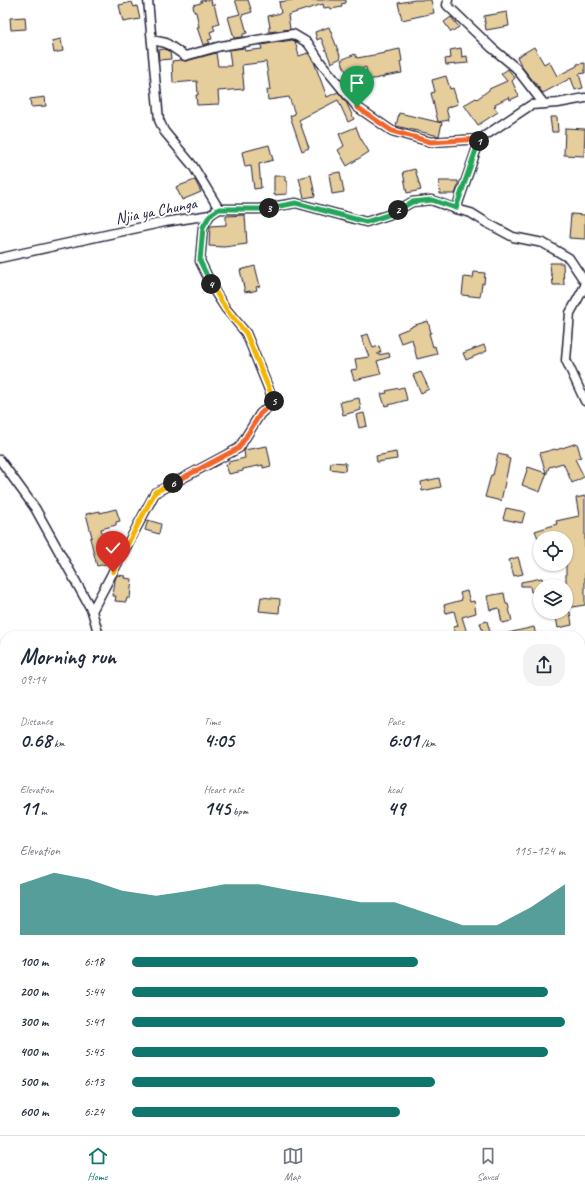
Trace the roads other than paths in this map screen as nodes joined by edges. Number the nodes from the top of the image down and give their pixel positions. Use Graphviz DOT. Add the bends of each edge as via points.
graph roads {
  1 [pos="141,0"];
  2 [pos="448,0"];
  3 [pos="148,3"];
  4 [pos="152,40"];
  5 [pos="585,98"];
  6 [pos="544,104"];
  7 [pos="480,139"];
  8 [pos="456,208"];
  9 [pos="219,209"];
  10 [pos="210,215"];
  11 [pos="0,258"];
  12 [pos="585,282"];
  13 [pos="585,286"];
  14 [pos="585,401"];
  15 [pos="0,460"];
  16 [pos="92,611"];
  17 [pos="98,631"];
  1 -- 3 [label="street"];
  2 -- 6 [label="street" via="447,5 516,68"];
  3 -- 4 [label="street"];
  4 -- 7 [label="street" via="166,43 185,56 221,46 293,34 308,43 357,107 392,131 431,142"];
  4 -- 9 [label="street" via="159,120 164,131 192,166"];
  5 -- 6 [label="street"];
  6 -- 7 [label="street" via="531,105"];
  7 -- 8 [label="street"];
  8 -- 9 [label="street, Njia ya Chunga" via="432,200 412,202 391,214 366,222 296,203 259,209"];
  8 -- 12 [label="street, Njia ya Chunga" via="471,213 513,237 543,243 563,254 569,258"];
  9 -- 10 [label="street, Njia ya Chunga"];
  10 -- 11 [label="street, Njia ya Chunga" via="165,222"];
  10 -- 16 [label="street" via="203,227 200,261 215,292 246,333 274,402 260,414 239,448 155,492"];
  13 -- 14 [label="street" via="570,313 566,360"];
  15 -- 16 [label="street" via="35,508"];
  16 -- 17 [label="street"];
}
